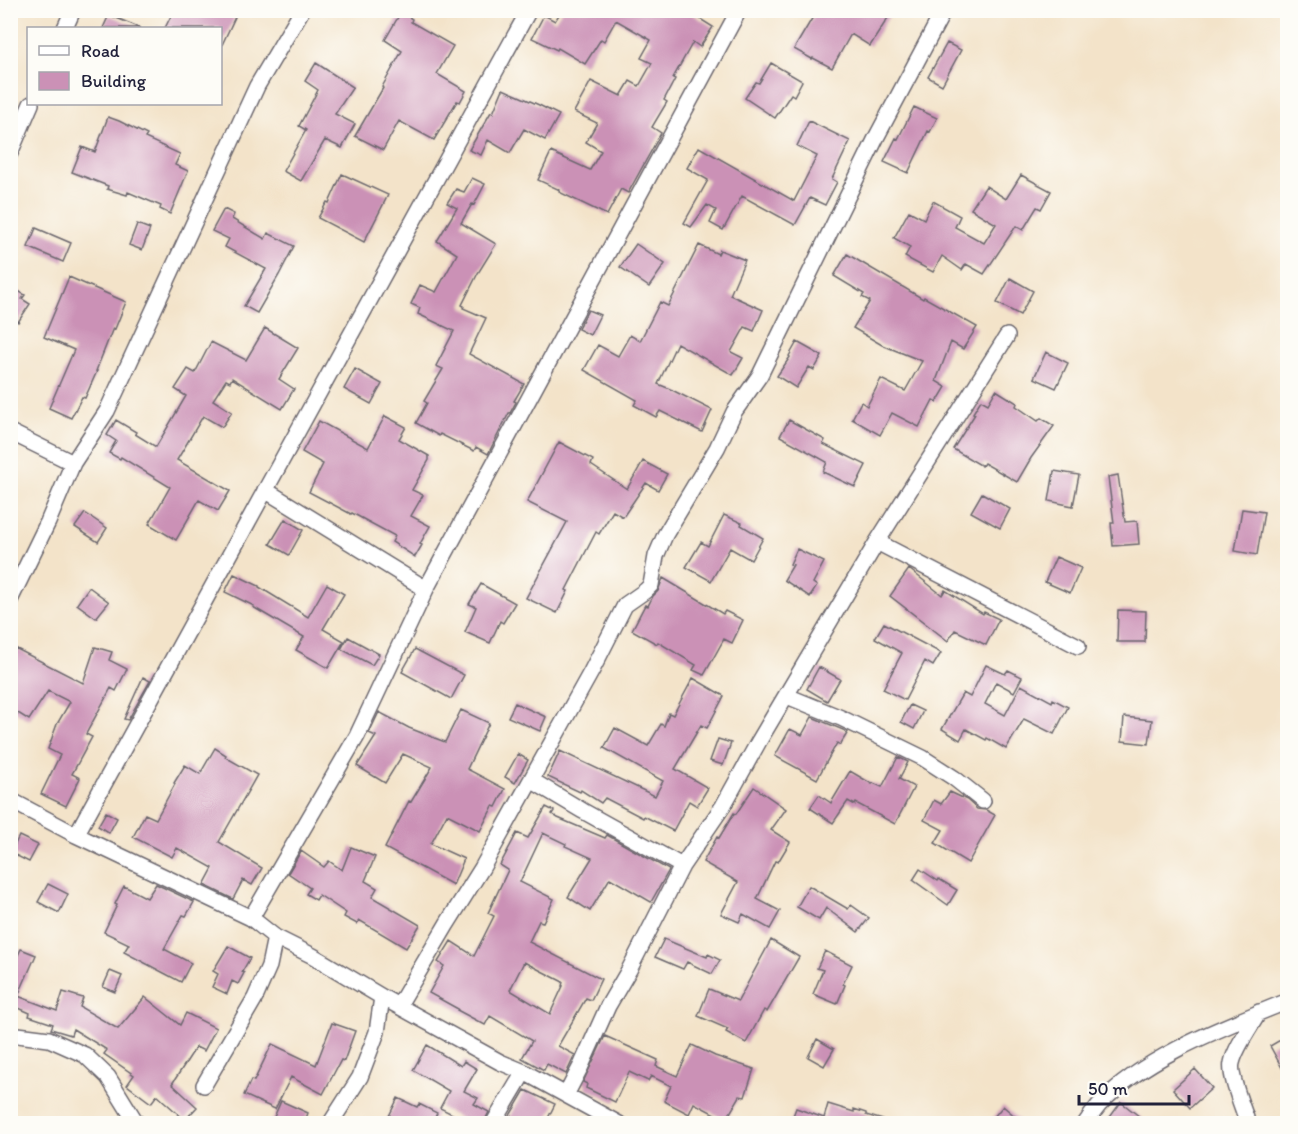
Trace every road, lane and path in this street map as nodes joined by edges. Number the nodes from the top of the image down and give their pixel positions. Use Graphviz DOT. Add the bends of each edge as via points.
graph roads {
  1 [pos="74,10"];
  2 [pos="302,10"];
  3 [pos="530,10"];
  4 [pos="739,10"];
  5 [pos="944,10"];
  6 [pos="66,27"];
  7 [pos="31,105"];
  8 [pos="10,153"];
  9 [pos="1007,336"];
  10 [pos="10,432"];
  11 [pos="73,463"];
  12 [pos="265,490"];
  13 [pos="877,542"];
  14 [pos="426,589"];
  15 [pos="10,600"];
  16 [pos="1078,646"];
  17 [pos="787,696"];
  18 [pos="531,780"];
  19 [pos="10,800"];
  20 [pos="983,801"];
  21 [pos="76,835"];
  22 [pos="682,866"];
  23 [pos="251,918"];
  24 [pos="275,937"];
  25 [pos="382,997"];
  26 [pos="1287,1001"];
  27 [pos="399,1005"];
  28 [pos="1259,1012"];
  29 [pos="10,1034"];
  30 [pos="524,1072"];
  31 [pos="204,1085"];
  32 [pos="566,1095"];
  33 [pos="137,1124"];
  34 [pos="330,1124"];
  35 [pos="493,1124"];
  36 [pos="619,1124"];
  37 [pos="1084,1124"];
  38 [pos="1246,1124"];
  1 -- 6 [label="street"];
  2 -- 11 [label="street" via="258,86 107,411"];
  3 -- 12 [label="street"];
  4 -- 14 [label="street"];
  5 -- 18 [label="street" via="877,136 760,375 734,412 665,535 656,556 651,585 625,605"];
  7 -- 8 [label="street"];
  9 -- 13 [label="street"];
  10 -- 11 [label="street"];
  11 -- 15 [label="street"];
  12 -- 14 [label="street"];
  12 -- 21 [label="street"];
  13 -- 16 [label="street"];
  13 -- 17 [label="street"];
  14 -- 23 [label="street" via="357,736"];
  17 -- 20 [label="street" via="923,758"];
  17 -- 22 [label="street" via="723,806"];
  18 -- 22 [label="street"];
  18 -- 27 [label="street"];
  19 -- 21 [label="street"];
  21 -- 23 [label="street"];
  22 -- 32 [label="street"];
  23 -- 24 [label="street"];
  24 -- 25 [label="street"];
  24 -- 31 [label="street" via="269,966 255,998"];
  25 -- 27 [label="street"];
  25 -- 34 [label="street" via="377,1032 360,1077"];
  26 -- 28 [label="street"];
  27 -- 30 [label="street"];
  28 -- 37 [label="street" via="1147,1066 1099,1105"];
  28 -- 38 [label="street" via="1231,1064"];
  29 -- 33 [label="street" via="49,1039 85,1055 108,1077"];
  30 -- 32 [label="street"];
  30 -- 35 [label="street"];
  32 -- 36 [label="street"];
}
